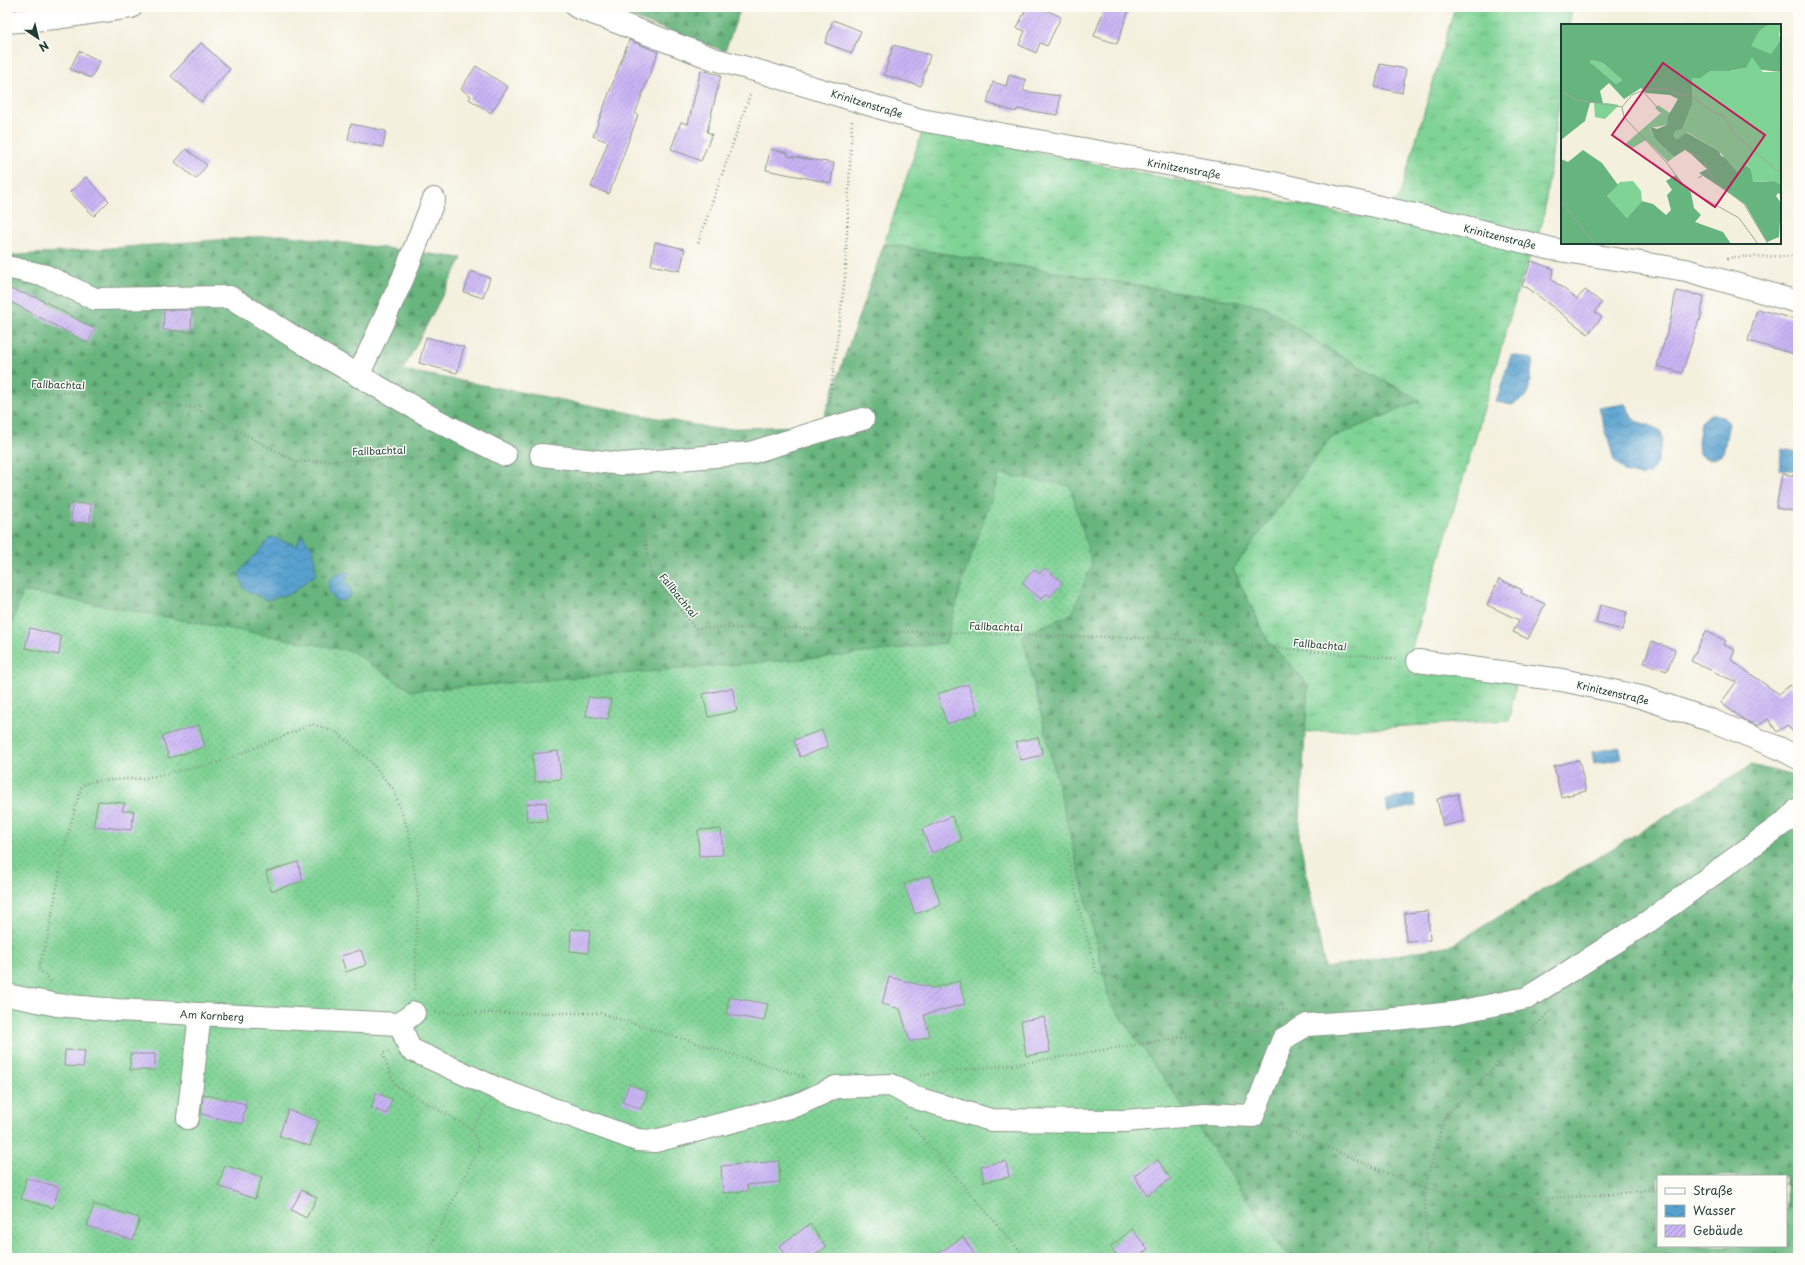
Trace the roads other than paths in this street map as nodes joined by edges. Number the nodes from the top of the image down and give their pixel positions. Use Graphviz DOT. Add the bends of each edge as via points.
graph roads {
  1 [pos="131,7"];
  2 [pos="577,7"];
  3 [pos="7,22"];
  4 [pos="434,199"];
  5 [pos="7,269"];
  6 [pos="1798,302"];
  7 [pos="358,376"];
  8 [pos="863,419"];
  9 [pos="541,454"];
  10 [pos="505,455"];
  11 [pos="1418,660"];
  12 [pos="1798,758"];
  13 [pos="1798,809"];
  14 [pos="7,995"];
  15 [pos="200,1014"];
  16 [pos="188,1118"];
  1 -- 3 [label="street"];
  2 -- 6 [label="street, Krinitzenstraße" via="714,59 922,120 1273,183 1552,249 1686,270"];
  4 -- 7 [label="street" via="403,278"];
  5 -- 7 [label="street" via="46,276 95,299 230,296"];
  7 -- 10 [label="street"];
  8 -- 9 [label="street" via="750,454 622,464"];
  11 -- 12 [label="street, Krinitzenstraße" via="1562,680 1640,697 1712,721"];
  13 -- 15 [label="street, Am Kornberg" via="1789,819 1649,921 1528,998 1453,1013 1307,1025 1283,1039 1253,1116 1205,1114 1125,1121 991,1120 913,1097 891,1085 836,1087 797,1105 655,1141 637,1140 498,1089 410,1049 407,1019"];
  14 -- 15 [label="street, Am Kornberg" via="78,1007"];
  15 -- 16 [label="street"];
}
